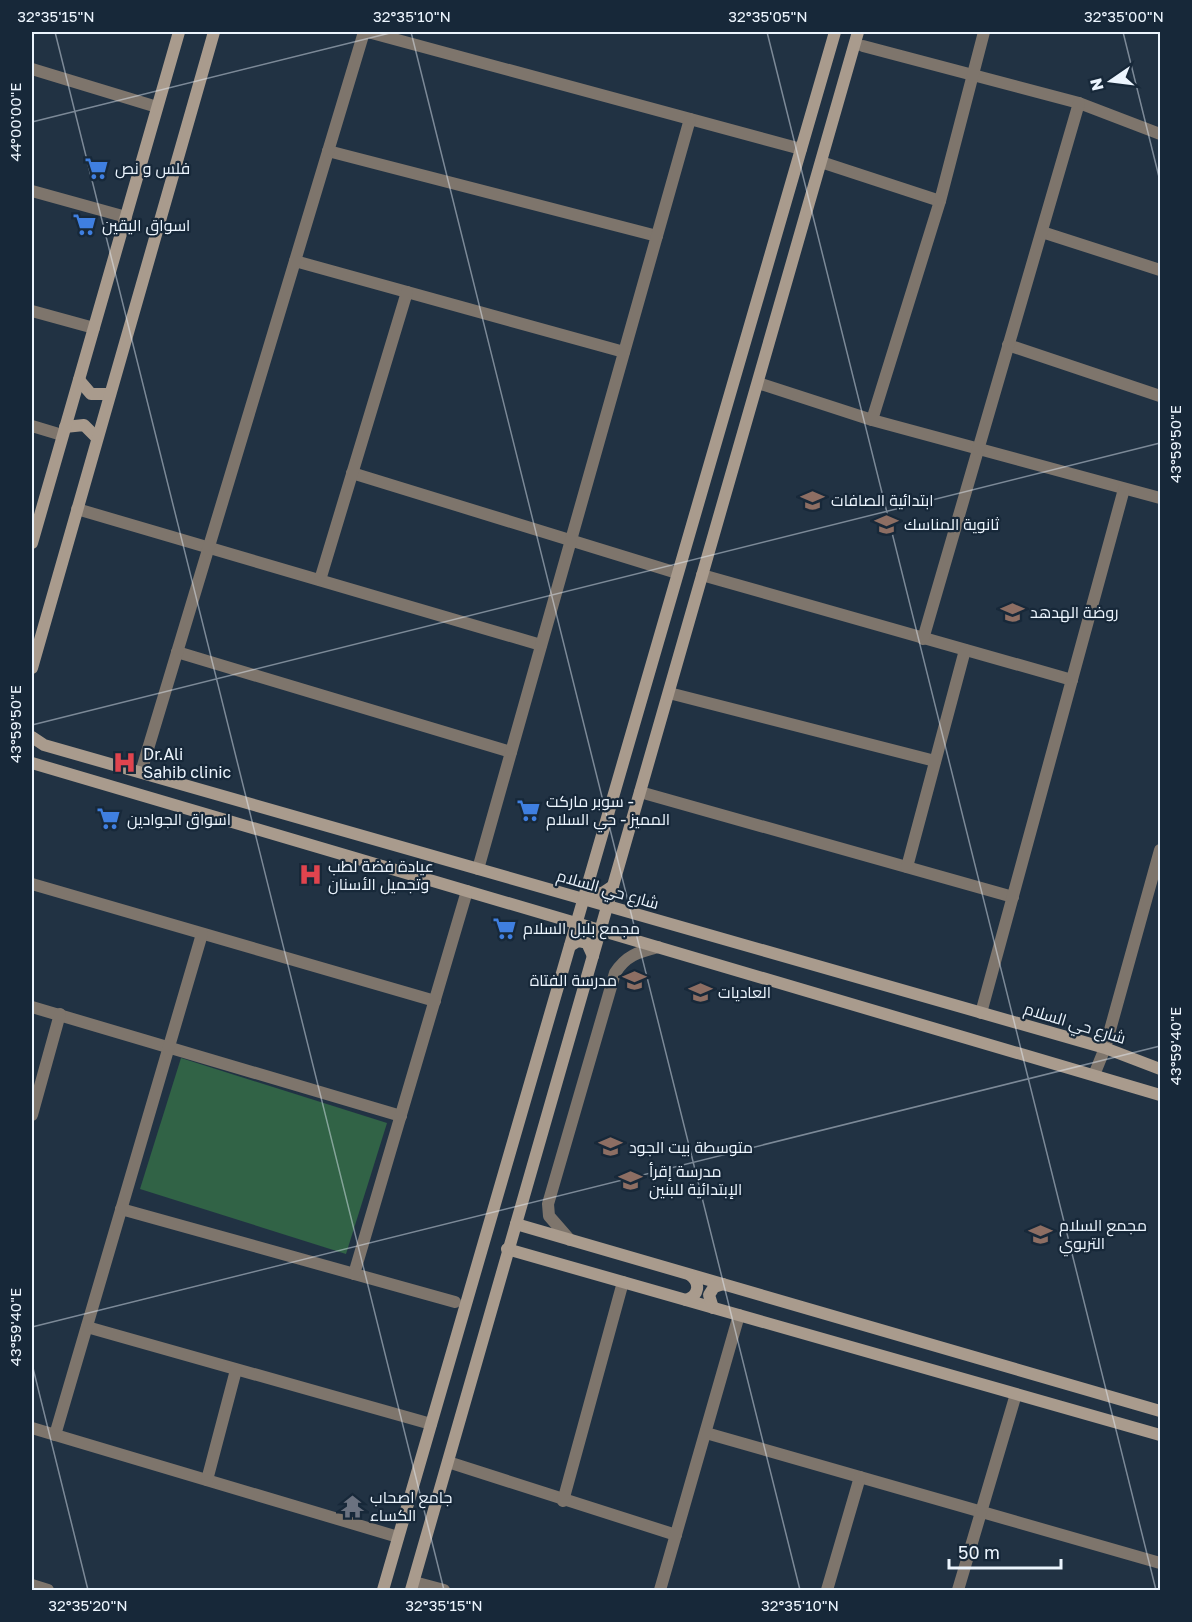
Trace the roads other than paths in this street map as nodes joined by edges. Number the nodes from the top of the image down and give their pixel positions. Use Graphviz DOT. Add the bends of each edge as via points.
graph roads {
  1 [pos="179,32"];
  2 [pos="214,32"];
  3 [pos="366,32"];
  4 [pos="835,32"];
  5 [pos="858,32"];
  6 [pos="984,32"];
  7 [pos="863,46"];
  8 [pos="32,69"];
  9 [pos="972,73"];
  10 [pos="1079,104"];
  11 [pos="158,106"];
  12 [pos="690,119"];
  13 [pos="1161,134"];
  14 [pos="801,149"];
  15 [pos="328,151"];
  16 [pos="821,162"];
  17 [pos="32,190"];
  18 [pos="940,201"];
  19 [pos="126,217"];
  20 [pos="1042,232"];
  21 [pos="657,236"];
  22 [pos="769,259"];
  23 [pos="295,261"];
  24 [pos="791,268"];
  25 [pos="1161,270"];
  26 [pos="763,280"];
  27 [pos="784,289"];
  28 [pos="407,292"];
  29 [pos="32,311"];
  30 [pos="94,328"];
  31 [pos="1008,345"];
  32 [pos="624,352"];
  33 [pos="79,380"];
  34 [pos="758,383"];
  35 [pos="110,394"];
  36 [pos="1161,396"];
  37 [pos="872,420"];
  38 [pos="32,426"];
  39 [pos="64,431"];
  40 [pos="97,438"];
  41 [pos="978,449"];
  42 [pos="352,473"];
  43 [pos="1124,489"];
  44 [pos="1161,498"];
  45 [pos="77,508"];
  46 [pos="570,542"];
  47 [pos="32,543"];
  48 [pos="209,548"];
  49 [pos="677,573"];
  50 [pos="702,575"];
  51 [pos="321,580"];
  52 [pos="923,639"];
  53 [pos="541,645"];
  54 [pos="964,650"];
  55 [pos="177,652"];
  56 [pos="32,668"];
  57 [pos="1072,680"];
  58 [pos="669,693"];
  59 [pos="32,737"];
  60 [pos="511,752"];
  61 [pos="87,757"];
  62 [pos="935,761"];
  63 [pos="32,763"];
  64 [pos="141,772"];
  65 [pos="79,777"];
  66 [pos="640,792"];
  67 [pos="1161,850"];
  68 [pos="907,867"];
  69 [pos="478,869"];
  70 [pos="588,882"];
  71 [pos="32,884"];
  72 [pos="539,886"];
  73 [pos="613,886"];
  74 [pos="467,891"];
  75 [pos="1013,897"];
  76 [pos="583,899"];
  77 [pos="608,906"];
  78 [pos="531,910"];
  79 [pos="576,923"];
  80 [pos="601,930"];
  81 [pos="202,934"];
  82 [pos="570,946"];
  83 [pos="658,947"];
  84 [pos="593,956"];
  85 [pos="435,1001"];
  86 [pos="32,1007"];
  87 [pos="981,1013"];
  88 [pos="60,1014"];
  89 [pos="168,1047"];
  90 [pos="1105,1048"];
  91 [pos="1161,1069"];
  92 [pos="1094,1075"];
  93 [pos="1161,1095"];
  94 [pos="32,1114"];
  95 [pos="400,1116"];
  96 [pos="121,1209"];
  97 [pos="516,1224"];
  98 [pos="570,1240"];
  99 [pos="507,1249"];
  100 [pos="354,1274"];
  101 [pos="690,1275"];
  102 [pos="623,1282"];
  103 [pos="723,1284"];
  104 [pos="686,1300"];
  105 [pos="455,1302"];
  106 [pos="713,1308"];
  107 [pos="739,1315"];
  108 [pos="87,1326"];
  109 [pos="236,1370"];
  110 [pos="1016,1394"];
  111 [pos="1161,1411"];
  112 [pos="431,1424"];
  113 [pos="32,1428"];
  114 [pos="706,1433"];
  115 [pos="55,1435"];
  116 [pos="1161,1435"];
  117 [pos="448,1462"];
  118 [pos="860,1477"];
  119 [pos="207,1480"];
  120 [pos="562,1501"];
  121 [pos="980,1512"];
  122 [pos="676,1535"];
  123 [pos="398,1537"];
  124 [pos="1161,1563"];
  125 [pos="32,1585"];
  126 [pos="413,1586"];
  127 [pos="48,1590"];
  128 [pos="383,1590"];
  129 [pos="444,1590"];
  130 [pos="660,1590"];
  131 [pos="827,1590"];
  132 [pos="958,1590"];
  1 -- 11 [label="street"];
  2 -- 35 [label="street"];
  3 -- 12 [label="street"];
  3 -- 15 [label="street"];
  4 -- 14 [label="street"];
  5 -- 16 [label="street"];
  6 -- 9 [label="street"];
  7 -- 9 [label="street"];
  8 -- 11 [label="street"];
  9 -- 10 [label="street"];
  9 -- 18 [label="street"];
  10 -- 13 [label="street"];
  10 -- 20 [label="street"];
  11 -- 19 [label="street"];
  12 -- 14 [label="street"];
  12 -- 21 [label="street"];
  14 -- 22 [label="street"];
  15 -- 21 [label="street"];
  15 -- 23 [label="street"];
  16 -- 18 [label="street"];
  16 -- 24 [label="street"];
  17 -- 19 [label="street"];
  18 -- 37 [label="street"];
  19 -- 30 [label="street"];
  20 -- 25 [label="street"];
  20 -- 31 [label="street"];
  21 -- 32 [label="street"];
  22 -- 24 [label="street" via="771,267 779,272"];
  22 -- 26 [label="street"];
  23 -- 28 [label="street"];
  23 -- 48 [label="street"];
  24 -- 27 [label="street"];
  26 -- 27 [label="street" via="774,276 782,281"];
  26 -- 49 [label="street"];
  27 -- 34 [label="street"];
  28 -- 32 [label="street"];
  28 -- 42 [label="street"];
  29 -- 30 [label="street"];
  30 -- 33 [label="street"];
  31 -- 36 [label="street"];
  31 -- 41 [label="street"];
  32 -- 46 [label="street"];
  33 -- 35 [label="street" via="91,394"];
  33 -- 39 [label="street"];
  34 -- 37 [label="street"];
  34 -- 50 [label="street"];
  35 -- 40 [label="street"];
  37 -- 41 [label="street"];
  38 -- 39 [label="street"];
  39 -- 40 [label="street" via="84,425"];
  39 -- 47 [label="street"];
  40 -- 45 [label="street"];
  41 -- 43 [label="street"];
  41 -- 52 [label="street"];
  42 -- 46 [label="street"];
  42 -- 51 [label="street"];
  43 -- 44 [label="street"];
  43 -- 57 [label="street"];
  45 -- 48 [label="street"];
  45 -- 56 [label="street"];
  46 -- 49 [label="street"];
  46 -- 53 [label="street"];
  48 -- 51 [label="street"];
  48 -- 55 [label="street"];
  49 -- 70 [label="street"];
  50 -- 52 [label="street"];
  50 -- 58 [label="street"];
  51 -- 53 [label="street"];
  52 -- 54 [label="street"];
  53 -- 60 [label="street"];
  54 -- 57 [label="street"];
  54 -- 62 [label="street"];
  55 -- 60 [label="street"];
  55 -- 64 [label="street"];
  57 -- 75 [label="street"];
  58 -- 62 [label="street"];
  58 -- 66 [label="street"];
  59 -- 61 [label="street, شارع حي السلام" via="44,745"];
  60 -- 69 [label="street"];
  61 -- 64 [label="street, شارع حي السلام"];
  61 -- 65 [label="street" via="80,766"];
  62 -- 68 [label="street"];
  63 -- 65 [label="street"];
  64 -- 69 [label="street, شارع حي السلام"];
  65 -- 74 [label="street"];
  66 -- 68 [label="street"];
  66 -- 73 [label="street"];
  67 -- 90 [label="street"];
  68 -- 75 [label="street"];
  69 -- 72 [label="street, شارع حي السلام"];
  70 -- 73 [label="street" via="592,890 601,894"];
  70 -- 76 [label="street"];
  71 -- 81 [label="street"];
  72 -- 76 [label="street, شارع حي السلام"];
  72 -- 78 [label="street" via="539,900"];
  73 -- 77 [label="street"];
  74 -- 78 [label="street"];
  74 -- 85 [label="street"];
  75 -- 87 [label="street"];
  76 -- 77 [label="street, شارع حي السلام"];
  76 -- 79 [label="street"];
  77 -- 80 [label="street"];
  77 -- 87 [label="street, شارع حي السلام"];
  78 -- 79 [label="street"];
  79 -- 80 [label="street"];
  79 -- 82 [label="street"];
  80 -- 83 [label="street"];
  80 -- 84 [label="street"];
  81 -- 85 [label="street"];
  81 -- 89 [label="street"];
  82 -- 84 [label="street" via="578,941 587,943"];
  82 -- 112 [label="street"];
  83 -- 92 [label="street"];
  83 -- 98 [label="street" via="630,956 615,973 548,1204 549,1216"];
  84 -- 97 [label="street"];
  85 -- 95 [label="street"];
  86 -- 88 [label="street"];
  87 -- 90 [label="street, شارع حي السلام"];
  88 -- 89 [label="street"];
  88 -- 94 [label="street"];
  89 -- 95 [label="street"];
  89 -- 96 [label="street"];
  90 -- 91 [label="street, شارع حي السلام"];
  90 -- 92 [label="street"];
  92 -- 93 [label="street"];
  95 -- 100 [label="street"];
  96 -- 100 [label="street"];
  96 -- 108 [label="street"];
  97 -- 98 [label="street"];
  97 -- 99 [label="street"];
  98 -- 101 [label="street"];
  99 -- 102 [label="street"];
  99 -- 117 [label="street"];
  100 -- 105 [label="street"];
  101 -- 103 [label="street"];
  101 -- 104 [label="street" via="698,1289 694,1297"];
  102 -- 104 [label="street"];
  102 -- 120 [label="street"];
  103 -- 106 [label="street" via="709,1294"];
  103 -- 111 [label="street"];
  104 -- 106 [label="street"];
  106 -- 107 [label="street"];
  107 -- 110 [label="street"];
  107 -- 114 [label="street"];
  108 -- 109 [label="street"];
  108 -- 115 [label="street"];
  109 -- 112 [label="street"];
  109 -- 119 [label="street"];
  110 -- 116 [label="street"];
  110 -- 121 [label="street"];
  112 -- 123 [label="street"];
  113 -- 115 [label="street"];
  114 -- 118 [label="street"];
  114 -- 122 [label="street"];
  115 -- 119 [label="street"];
  117 -- 120 [label="street"];
  117 -- 126 [label="street"];
  118 -- 121 [label="street"];
  118 -- 131 [label="street"];
  119 -- 123 [label="street"];
  120 -- 122 [label="street"];
  121 -- 124 [label="street"];
  121 -- 132 [label="street"];
  122 -- 130 [label="street"];
  123 -- 128 [label="street"];
  125 -- 127 [label="street"];
  126 -- 129 [label="street"];
}
